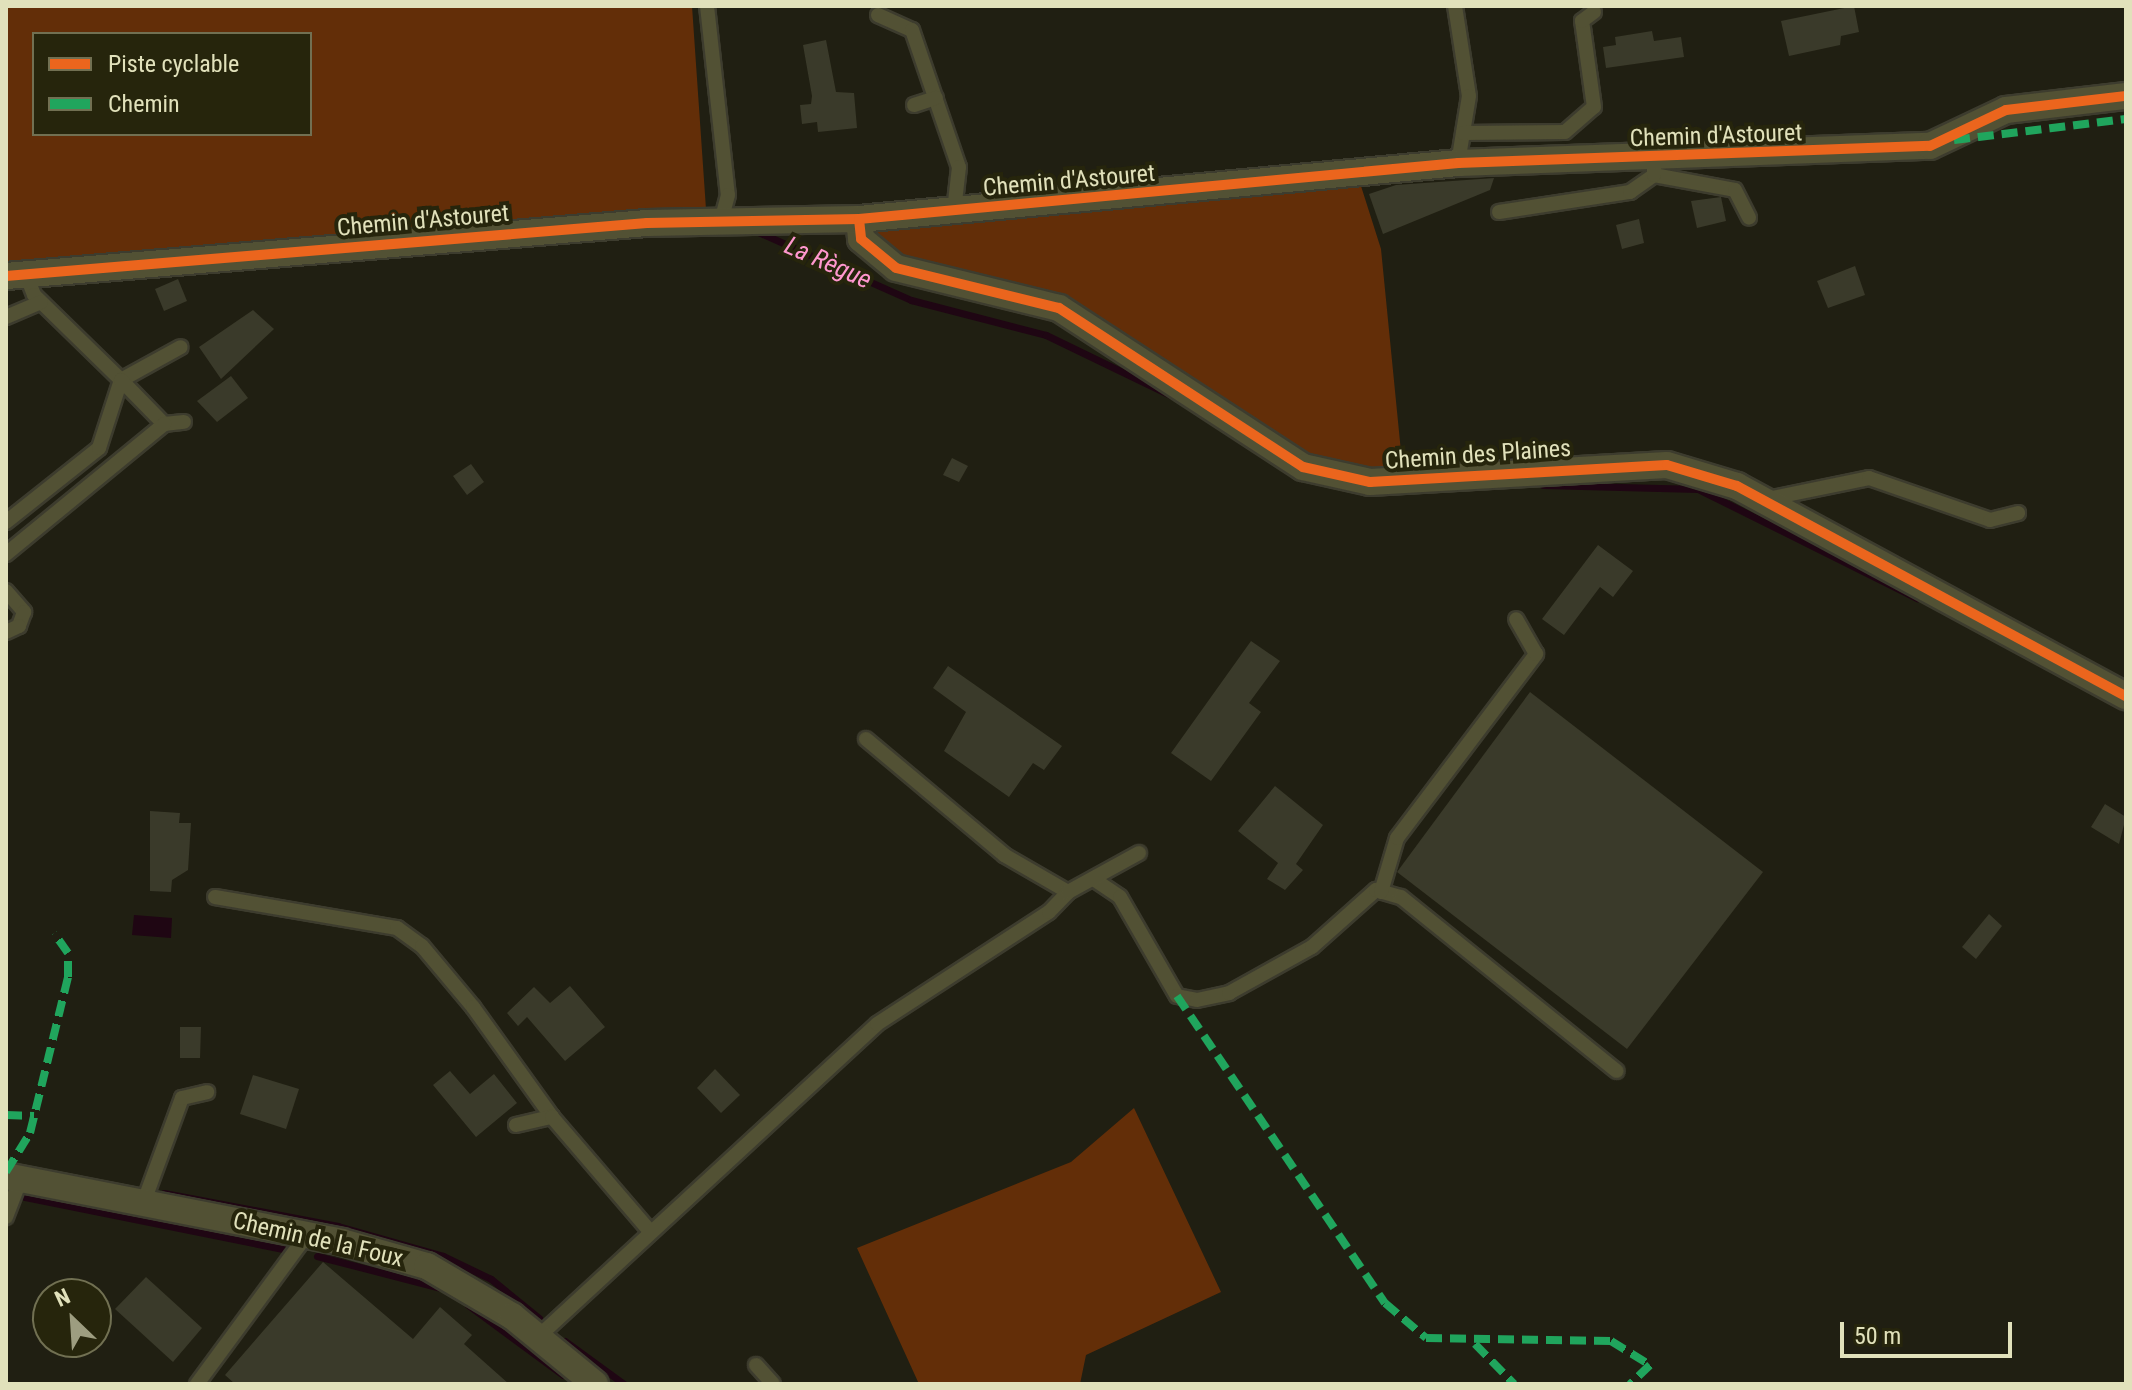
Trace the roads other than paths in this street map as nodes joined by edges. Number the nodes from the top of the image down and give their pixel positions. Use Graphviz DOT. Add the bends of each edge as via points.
graph roads {
  1 [pos="707,6"];
  2 [pos="1455,6"];
  3 [pos="1594,12"];
  4 [pos="878,15"];
  5 [pos="2126,96"];
  6 [pos="936,98"];
  7 [pos="914,105"];
  8 [pos="1463,133"];
  9 [pos="1458,163"];
  10 [pos="1654,167"];
  11 [pos="954,211"];
  12 [pos="1499,212"];
  13 [pos="1749,218"];
  14 [pos="859,219"];
  15 [pos="721,222"];
  16 [pos="16,275"];
  17 [pos="41,302"];
  18 [pos="6,317"];
  19 [pos="181,347"];
  20 [pos="121,380"];
  21 [pos="184,422"];
  22 [pos="164,424"];
  23 [pos="1761,500"];
  24 [pos="2018,513"];
  25 [pos="6,522"];
  26 [pos="6,554"];
  27 [pos="6,591"];
  28 [pos="1516,619"];
  29 [pos="6,632"];
  30 [pos="2126,696"];
  31 [pos="866,739"];
  32 [pos="1139,853"];
  33 [pos="1095,880"];
  34 [pos="1068,892"];
  35 [pos="1381,892"];
  36 [pos="215,897"];
  37 [pos="1617,1071"];
  38 [pos="207,1092"];
  39 [pos="552,1117"];
  40 [pos="516,1125"];
  41 [pos="13,1178"];
  42 [pos="143,1204"];
  43 [pos="6,1217"];
  44 [pos="649,1230"];
  45 [pos="307,1235"];
  46 [pos="538,1337"];
  47 [pos="756,1365"];
  48 [pos="197,1384"];
  49 [pos="595,1384"];
  50 [pos="773,1384"];
  1 -- 15 [label="lane" via="728,195"];
  2 -- 8 [label="lane" via="1469,96"];
  3 -- 8 [label="lane" via="1582,21 1594,107 1565,132"];
  4 -- 6 [label="lane" via="912,30"];
  5 -- 10 [label="street, Chemin d'Astouret" via="2006,110 1930,146"];
  6 -- 7 [label="lane"];
  6 -- 11 [label="lane" via="959,167"];
  8 -- 9 [label="lane"];
  9 -- 10 [label="street, Chemin d'Astouret"];
  9 -- 11 [label="street, Chemin d'Astouret"];
  10 -- 12 [label="lane" via="1630,192"];
  10 -- 13 [label="lane" via="1735,190"];
  11 -- 14 [label="street, Chemin d'Astouret"];
  14 -- 15 [label="street, Chemin d'Astouret"];
  14 -- 23 [label="street, Chemin des Plaines" via="861,239 896,268 1059,308 1303,467 1370,482 1667,465"];
  15 -- 16 [label="street, Chemin d'Astouret"];
  16 -- 17 [label="lane"];
  17 -- 18 [label="lane"];
  17 -- 20 [label="lane"];
  19 -- 20 [label="lane"];
  20 -- 22 [label="lane"];
  20 -- 25 [label="lane" via="99,448"];
  21 -- 22 [label="lane"];
  22 -- 26 [label="lane"];
  23 -- 24 [label="lane" via="1869,478 1990,520"];
  23 -- 30 [label="street, Chemin des Plaines"];
  27 -- 29 [label="lane" via="24,612 19,626"];
  28 -- 35 [label="lane" via="1536,654 1397,838"];
  31 -- 34 [label="lane" via="1004,855"];
  32 -- 33 [label="lane"];
  33 -- 34 [label="lane"];
  33 -- 35 [label="lane" via="1120,897 1177,996 1197,1000 1270,972"];
  34 -- 44 [label="lane" via="1049,912 877,1024"];
  35 -- 37 [label="lane" via="1401,897"];
  36 -- 39 [label="lane" via="397,928 473,1007"];
  38 -- 42 [label="lane" via="182,1098"];
  39 -- 40 [label="lane"];
  39 -- 44 [label="lane"];
  41 -- 42 [label="street, Chemin de la Foux"];
  41 -- 43 [label="lane"];
  42 -- 45 [label="street, Chemin de la Foux"];
  44 -- 46 [label="lane"];
  45 -- 46 [label="street, Chemin de la Foux" via="427,1266"];
  45 -- 48 [label="lane"];
  46 -- 49 [label="street, Chemin de la Foux"];
  47 -- 50 [label="lane"];
}
